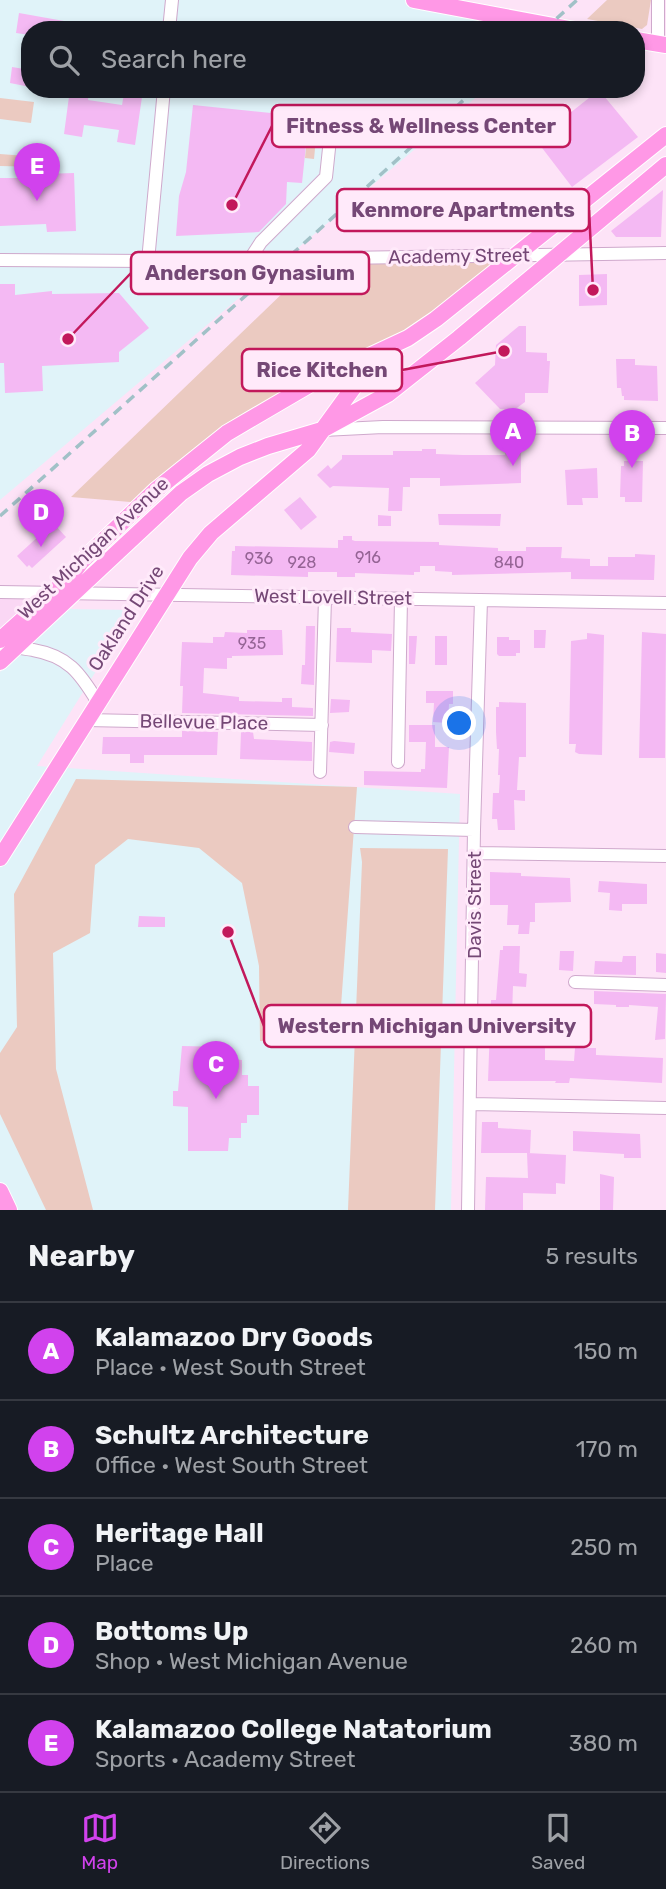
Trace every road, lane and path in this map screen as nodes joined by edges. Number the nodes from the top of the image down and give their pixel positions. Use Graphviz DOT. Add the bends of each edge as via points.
graph roads {
  1 [pos="172,0"];
  2 [pos="414,0"];
  3 [pos="658,0"];
  4 [pos="170,21"];
  5 [pos="527,21"];
  6 [pos="662,45"];
  7 [pos="163,98"];
  8 [pos="332,120"];
  9 [pos="666,135"];
  10 [pos="666,165"];
  11 [pos="559,253"];
  12 [pos="666,253"];
  13 [pos="516,257"];
  14 [pos="250,258"];
  15 [pos="0,260"];
  16 [pos="148,261"];
  17 [pos="378,353"];
  18 [pos="666,428"];
  19 [pos="322,430"];
  20 [pos="0,592"];
  21 [pos="53,592"];
  22 [pos="76,593"];
  23 [pos="165,594"];
  24 [pos="325,598"];
  25 [pos="401,599"];
  26 [pos="481,600"];
  27 [pos="666,603"];
  28 [pos="2,639"];
  29 [pos="17,648"];
  30 [pos="0,662"];
  31 [pos="97,701"];
  32 [pos="86,720"];
  33 [pos="322,725"];
  34 [pos="398,762"];
  35 [pos="320,772"];
  36 [pos="355,827"];
  37 [pos="474,830"];
  38 [pos="474,853"];
  39 [pos="666,856"];
  40 [pos="0,858"];
  41 [pos="575,982"];
  42 [pos="666,985"];
  43 [pos="471,1104"];
  44 [pos="666,1108"];
  45 [pos="0,1191"];
  46 [pos="9,1210"];
  47 [pos="468,1210"];
  1 -- 4 [label="street"];
  2 -- 5 [label="main road"];
  3 -- 6 [label="street"];
  7 -- 16 [label="street"];
  8 -- 14 [label="street" via="326,177"];
  9 -- 13 [label="main road, West Michigan Avenue"];
  10 -- 11 [label="main road, West Michigan Avenue"];
  11 -- 12 [label="street, Academy Street"];
  11 -- 13 [label="street, Academy Street"];
  11 -- 19 [label="main road, West Michigan Avenue" via="388,394"];
  13 -- 14 [label="street, Academy Street"];
  13 -- 17 [label="main road, West Michigan Avenue" via="436,320"];
  14 -- 16 [label="street, Academy Street"];
  15 -- 16 [label="street, Academy Street"];
  17 -- 19 [label="main road, Oakland Drive"];
  17 -- 21 [label="main road, West Michigan Avenue" via="314,382 227,433 156,490"];
  18 -- 19 [label="street"];
  19 -- 22 [label="main road, West Michigan Avenue" via="268,446 208,474 149,521"];
  19 -- 23 [label="main road, Oakland Drive" via="308,450 211,533"];
  20 -- 21 [label="street, West Lovell Street"];
  21 -- 22 [label="street, West Lovell Street"];
  21 -- 28 [label="main road, West Michigan Avenue"];
  22 -- 23 [label="street, West Lovell Street"];
  22 -- 29 [label="main road, West Michigan Avenue"];
  23 -- 24 [label="street, West Lovell Street"];
  23 -- 31 [label="main road, Oakland Drive"];
  24 -- 25 [label="street, West Lovell Street"];
  24 -- 33 [label="street"];
  25 -- 26 [label="street, West Lovell Street"];
  25 -- 34 [label="street"];
  26 -- 27 [label="street, West Lovell Street"];
  26 -- 37 [label="street, Davis Street"];
  28 -- 29 [label="street"];
  29 -- 30 [label="main road, West Michigan Avenue"];
  29 -- 31 [label="street" via="61,658 75,668"];
  31 -- 32 [label="main road, Oakland Drive"];
  32 -- 33 [label="street, Bellevue Place"];
  32 -- 40 [label="main road, Oakland Drive"];
  33 -- 35 [label="street"];
  36 -- 37 [label="street"];
  37 -- 38 [label="street, Davis Street"];
  38 -- 39 [label="street"];
  38 -- 43 [label="street, Davis Street"];
  41 -- 42 [label="street"];
  43 -- 44 [label="street"];
  43 -- 47 [label="street, Davis Street"];
  45 -- 46 [label="main road"];
}
